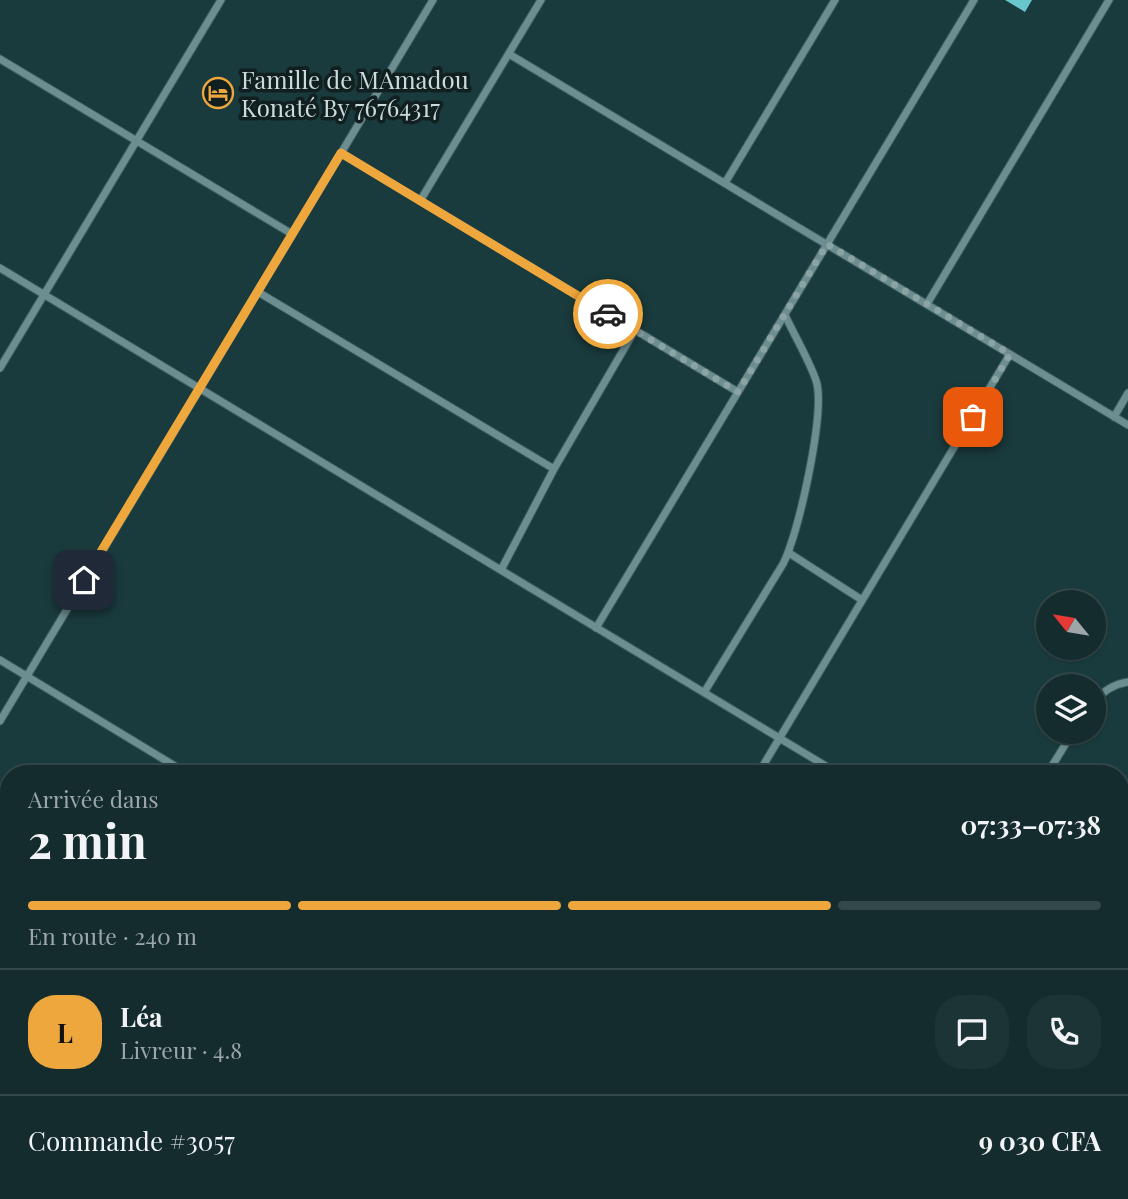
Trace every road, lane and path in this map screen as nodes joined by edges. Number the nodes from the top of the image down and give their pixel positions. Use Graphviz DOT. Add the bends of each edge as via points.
graph roads {
  1 [pos="221,0"];
  2 [pos="433,0"];
  3 [pos="541,0"];
  4 [pos="835,0"];
  5 [pos="974,0"];
  6 [pos="1110,0"];
  7 [pos="509,54"];
  8 [pos="0,59"];
  9 [pos="136,141"];
  10 [pos="341,153"];
  11 [pos="725,183"];
  12 [pos="421,201"];
  13 [pos="292,234"];
  14 [pos="827,244"];
  15 [pos="0,268"];
  16 [pos="258,292"];
  17 [pos="44,295"];
  18 [pos="927,304"];
  19 [pos="785,315"];
  20 [pos="635,330"];
  21 [pos="1010,354"];
  22 [pos="0,368"];
  23 [pos="200,388"];
  24 [pos="738,392"];
  25 [pos="1128,393"];
  26 [pos="1114,417"];
  27 [pos="1128,425"];
  28 [pos="554,469"];
  29 [pos="789,553"];
  30 [pos="501,570"];
  31 [pos="862,600"];
  32 [pos="596,628"];
  33 [pos="0,660"];
  34 [pos="27,677"];
  35 [pos="1128,682"];
  36 [pos="705,691"];
  37 [pos="1106,691"];
  38 [pos="0,721"];
  39 [pos="779,738"];
  40 [pos="1066,744"];
  41 [pos="173,765"];
  42 [pos="763,765"];
  43 [pos="824,765"];
  44 [pos="1053,765"];
  1 -- 9 [label="street"];
  2 -- 10 [label="street"];
  3 -- 7 [label="street"];
  4 -- 11 [label="street"];
  5 -- 14 [label="street"];
  6 -- 18 [label="street"];
  7 -- 11 [label="street"];
  7 -- 12 [label="street"];
  8 -- 9 [label="street"];
  9 -- 13 [label="street"];
  9 -- 17 [label="street"];
  10 -- 12 [label="street"];
  10 -- 13 [label="street"];
  11 -- 14 [label="street"];
  12 -- 20 [label="street"];
  13 -- 16 [label="street"];
  14 -- 18 [label="street"];
  14 -- 19 [label="street"];
  15 -- 17 [label="street"];
  16 -- 23 [label="street"];
  16 -- 28 [label="street"];
  17 -- 22 [label="street"];
  17 -- 23 [label="street"];
  18 -- 21 [label="street"];
  19 -- 24 [label="street"];
  19 -- 29 [label="street" via="817,383 818,408 804,497"];
  20 -- 24 [label="street"];
  20 -- 28 [label="street"];
  21 -- 26 [label="street"];
  21 -- 31 [label="street"];
  23 -- 30 [label="street"];
  23 -- 34 [label="street"];
  24 -- 32 [label="street"];
  25 -- 26 [label="street"];
  26 -- 27 [label="street"];
  28 -- 30 [label="street"];
  29 -- 31 [label="street"];
  29 -- 36 [label="street"];
  30 -- 32 [label="street"];
  31 -- 39 [label="street"];
  32 -- 36 [label="street"];
  33 -- 34 [label="street"];
  34 -- 38 [label="street"];
  34 -- 41 [label="street"];
  35 -- 37 [label="street"];
  36 -- 39 [label="street"];
  39 -- 42 [label="street"];
  39 -- 43 [label="street"];
  40 -- 44 [label="street"];
}
